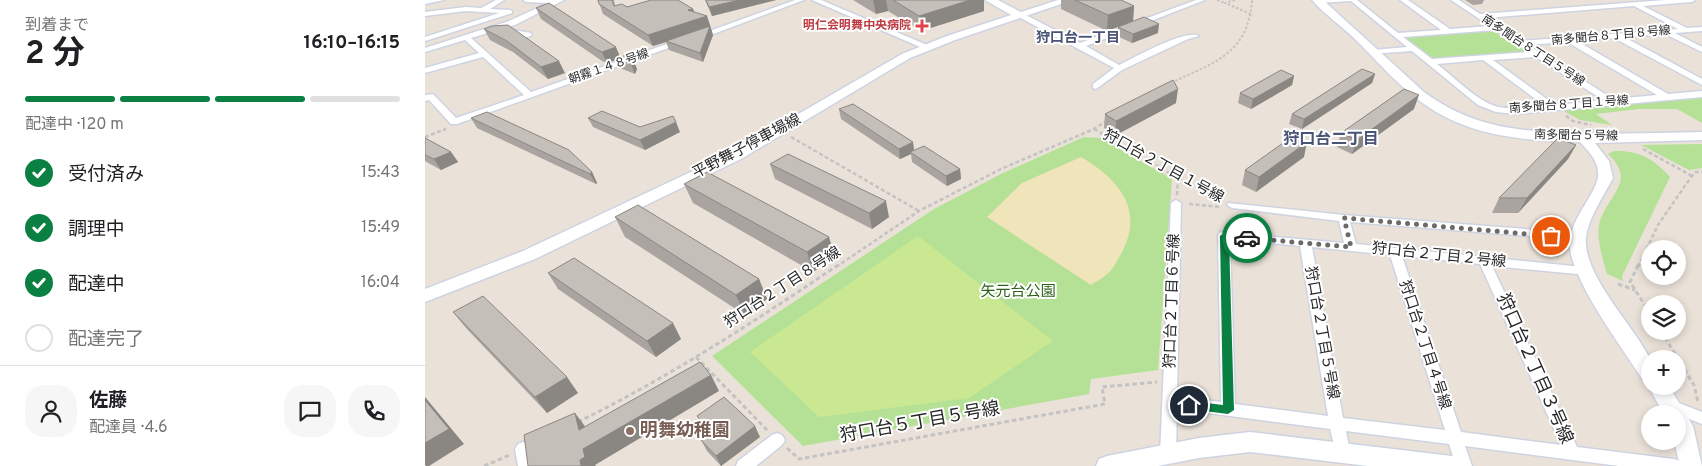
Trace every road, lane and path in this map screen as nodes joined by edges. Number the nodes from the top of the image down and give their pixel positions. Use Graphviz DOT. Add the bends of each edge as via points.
graph roads {
  1 [pos="439,0"];
  2 [pos="501,0"];
  3 [pos="526,0"];
  4 [pos="801,0"];
  5 [pos="815,0"];
  6 [pos="990,0"];
  7 [pos="1056,0"];
  8 [pos="1068,0"];
  9 [pos="1201,0"];
  10 [pos="1217,0"];
  11 [pos="1235,0"];
  12 [pos="1252,0"];
  13 [pos="1348,0"];
  14 [pos="1353,0"];
  15 [pos="1403,0"];
  16 [pos="1455,0"];
  17 [pos="1625,0"];
  18 [pos="1692,0"];
  19 [pos="559,1"];
  20 [pos="1318,1"];
  21 [pos="425,2"];
  22 [pos="1225,3"];
  23 [pos="1634,4"];
  24 [pos="482,10"];
  25 [pos="425,14"];
  26 [pos="1017,14"];
  27 [pos="1253,14"];
  28 [pos="1479,16"];
  29 [pos="1497,28"];
  30 [pos="1702,29"];
  31 [pos="1685,30"];
  32 [pos="1448,31"];
  33 [pos="1665,32"];
  34 [pos="528,35"];
  35 [pos="1397,35"];
  36 [pos="478,36"];
  37 [pos="1195,36"];
  38 [pos="1616,36"];
  39 [pos="467,38"];
  40 [pos="425,40"];
  41 [pos="1568,40"];
  42 [pos="1521,43"];
  43 [pos="923,46"];
  44 [pos="1080,46"];
  45 [pos="1414,49"];
  46 [pos="425,50"];
  47 [pos="1702,50"];
  48 [pos="1373,52"];
  49 [pos="484,54"];
  50 [pos="1538,54"];
  51 [pos="1485,58"];
  52 [pos="1431,62"];
  53 [pos="1119,68"];
  54 [pos="425,71"];
  55 [pos="1702,82"];
  56 [pos="1096,86"];
  57 [pos="1164,87"];
  58 [pos="1702,94"];
  59 [pos="529,95"];
  60 [pos="1666,97"];
  61 [pos="425,98"];
  62 [pos="1611,102"];
  63 [pos="1553,108"];
  64 [pos="1108,119"];
  65 [pos="454,122"];
  66 [pos="1597,126"];
  67 [pos="1094,129"];
  68 [pos="788,135"];
  69 [pos="1702,136"];
  70 [pos="425,137"];
  71 [pos="1583,138"];
  72 [pos="1639,147"];
  73 [pos="1702,172"];
  74 [pos="1692,176"];
  75 [pos="1178,178"];
  76 [pos="1177,203"];
  77 [pos="1232,205"];
  78 [pos="919,211"];
  79 [pos="1344,218"];
  80 [pos="1551,236"];
  81 [pos="1305,243"];
  82 [pos="1351,247"];
  83 [pos="1395,251"];
  84 [pos="1562,259"];
  85 [pos="1485,260"];
  86 [pos="1588,271"];
  87 [pos="1618,284"];
  88 [pos="1636,290"];
  89 [pos="425,291"];
  90 [pos="425,296"];
  91 [pos="1641,298"];
  92 [pos="1666,340"];
  93 [pos="696,356"];
  94 [pos="1641,360"];
  95 [pos="1170,380"];
  96 [pos="1169,402"];
  97 [pos="1228,410"];
  98 [pos="1686,415"];
  99 [pos="1701,418"];
  100 [pos="1337,422"];
  101 [pos="573,424"];
  102 [pos="1454,438"];
  103 [pos="777,440"];
  104 [pos="1686,444"];
  105 [pos="523,449"];
  106 [pos="1342,452"];
  107 [pos="1572,452"];
  108 [pos="1167,454"];
  109 [pos="484,466"];
  110 [pos="526,466"];
  111 [pos="744,466"];
  112 [pos="1107,466"];
  113 [pos="1453,466"];
  114 [pos="1464,466"];
  115 [pos="1673,466"];
  116 [pos="1691,466"];
  1 -- 21 [label="street"];
  2 -- 24 [label="street"];
  3 -- 19 [label="street"];
  4 -- 59 [label="street, 朝霧１４８号線"];
  5 -- 43 [label="street"];
  6 -- 26 [label="main road"];
  7 -- 26 [label="main road, 平野舞子停車場線"];
  8 -- 26 [label="main road, 平野舞子停車場線"];
  9 -- 44 [label="street"];
  10 -- 22 [label="path"];
  11 -- 22 [label="path"];
  12 -- 27 [label="path"];
  13 -- 20 [label="street"];
  14 -- 35 [label="street, 南多聞台８丁目１号線"];
  15 -- 32 [label="street"];
  16 -- 28 [label="street, 南多聞台８丁目５号線"];
  17 -- 23 [label="street"];
  18 -- 23 [label="street"];
  19 -- 36 [label="street" via="513,24"];
  20 -- 48 [label="main road, 南多聞台５号線"];
  22 -- 27 [label="path"];
  23 -- 28 [label="street"];
  23 -- 31 [label="street"];
  24 -- 25 [label="street"];
  24 -- 40 [label="street" via="510,12"];
  26 -- 43 [label="main road, 平野舞子停車場線"];
  26 -- 44 [label="street"];
  26 -- 90 [label="main road, 平野舞子停車場線" via="906,56 729,159 529,255"];
  27 -- 57 [label="path" via="1245,38 1231,52"];
  28 -- 29 [label="street, 南多聞台８丁目５号線"];
  29 -- 32 [label="street"];
  29 -- 42 [label="street, 南多聞台８丁目５号線"];
  30 -- 31 [label="street, 南多聞台８丁目８号線"];
  31 -- 33 [label="street, 南多聞台８丁目８号線"];
  32 -- 35 [label="street"];
  33 -- 38 [label="street, 南多聞台８丁目８号線"];
  33 -- 47 [label="street"];
  34 -- 36 [label="street" via="513,32"];
  35 -- 45 [label="street, 南多聞台８丁目１号線"];
  36 -- 39 [label="street"];
  37 -- 53 [label="street" via="1186,37"];
  38 -- 41 [label="street, 南多聞台８丁目８号線"];
  38 -- 55 [label="street"];
  39 -- 46 [label="street"];
  39 -- 49 [label="street"];
  41 -- 42 [label="street, 南多聞台８丁目８号線"];
  41 -- 60 [label="street"];
  42 -- 50 [label="street, 南多聞台８丁目５号線"];
  43 -- 89 [label="main road, 平野舞子停車場線" via="894,58 747,142 640,197"];
  44 -- 53 [label="street"];
  45 -- 48 [label="street"];
  45 -- 52 [label="street, 南多聞台８丁目１号線"];
  48 -- 71 [label="main road, 南多聞台５号線" via="1434,106 1447,113 1523,135"];
  49 -- 54 [label="street"];
  49 -- 59 [label="street"];
  50 -- 51 [label="street"];
  50 -- 62 [label="street, 南多聞台８丁目５号線"];
  51 -- 52 [label="street"];
  51 -- 63 [label="street"];
  52 -- 63 [label="street, 南多聞台８丁目１号線" via="1481,103 1496,109"];
  53 -- 56 [label="street"];
  58 -- 60 [label="street, 南多聞台８丁目１号線"];
  59 -- 65 [label="street, 朝霧１４８号線"];
  60 -- 62 [label="street, 南多聞台８丁目１号線"];
  61 -- 65 [label="street" via="430,96"];
  62 -- 63 [label="street, 南多聞台８丁目１号線"];
  63 -- 66 [label="path" via="1573,121"];
  64 -- 67 [label="path, 狩口台２丁目８号線"];
  65 -- 70 [label="path" via="451,128"];
  67 -- 75 [label="path, 狩口台２丁目１号線"];
  67 -- 78 [label="path, 狩口台２丁目８号線" via="1001,169"];
  68 -- 78 [label="path"];
  69 -- 71 [label="main road, 南多聞台５号線"];
  71 -- 86 [label="main road" via="1606,169 1578,238"];
  72 -- 74 [label="path"];
  73 -- 74 [label="path"];
  74 -- 88 [label="path" via="1658,225 1631,282"];
  75 -- 76 [label="path"];
  75 -- 77 [label="path, 狩口台２丁目１号線"];
  76 -- 77 [label="path, 狩口台２丁目１号線"];
  76 -- 95 [label="street, 狩口台２丁目６号線"];
  77 -- 79 [label="street, 狩口台２丁目１号線"];
  78 -- 93 [label="path, 狩口台２丁目８号線" via="752,323"];
  79 -- 80 [label="street, 狩口台２丁目１号線"];
  79 -- 82 [label="street"];
  80 -- 84 [label="path" via="1556,256"];
  81 -- 82 [label="street, 狩口台２丁目２号線"];
  81 -- 97 [label="street, 狩口台２丁目２号線" via="1225,236"];
  81 -- 100 [label="street, 狩口台２丁目５号線"];
  82 -- 83 [label="street, 狩口台２丁目２号線"];
  83 -- 85 [label="street, 狩口台２丁目２号線"];
  83 -- 102 [label="street, 狩口台２丁目４号線"];
  85 -- 86 [label="street, 狩口台２丁目２号線"];
  85 -- 107 [label="street, 狩口台２丁目３号線"];
  86 -- 94 [label="main road" via="1591,283"];
  87 -- 88 [label="path"];
  88 -- 91 [label="path"];
  92 -- 99 [label="path" via="1694,386"];
  93 -- 101 [label="path, 狩口台２丁目８号線" via="632,395"];
  93 -- 103 [label="path, 狩口台５丁目５号線"];
  95 -- 96 [label="street, 狩口台２丁目６号線"];
  95 -- 103 [label="path, 狩口台５丁目５号線" via="1102,388 1105,404 799,459"];
  96 -- 97 [label="street"];
  96 -- 108 [label="street, 狩口台２丁目６号線"];
  97 -- 100 [label="street"];
  98 -- 99 [label="street"];
  100 -- 102 [label="street"];
  100 -- 106 [label="street, 狩口台２丁目５号線"];
  102 -- 107 [label="street"];
  102 -- 114 [label="street, 狩口台２丁目４号線"];
  103 -- 111 [label="street"];
  104 -- 116 [label="main road"];
  105 -- 109 [label="path"];
  105 -- 110 [label="street"];
  106 -- 108 [label="main road" via="1250,442"];
  106 -- 113 [label="main road"];
  107 -- 115 [label="street"];
  108 -- 112 [label="main road"];
}
